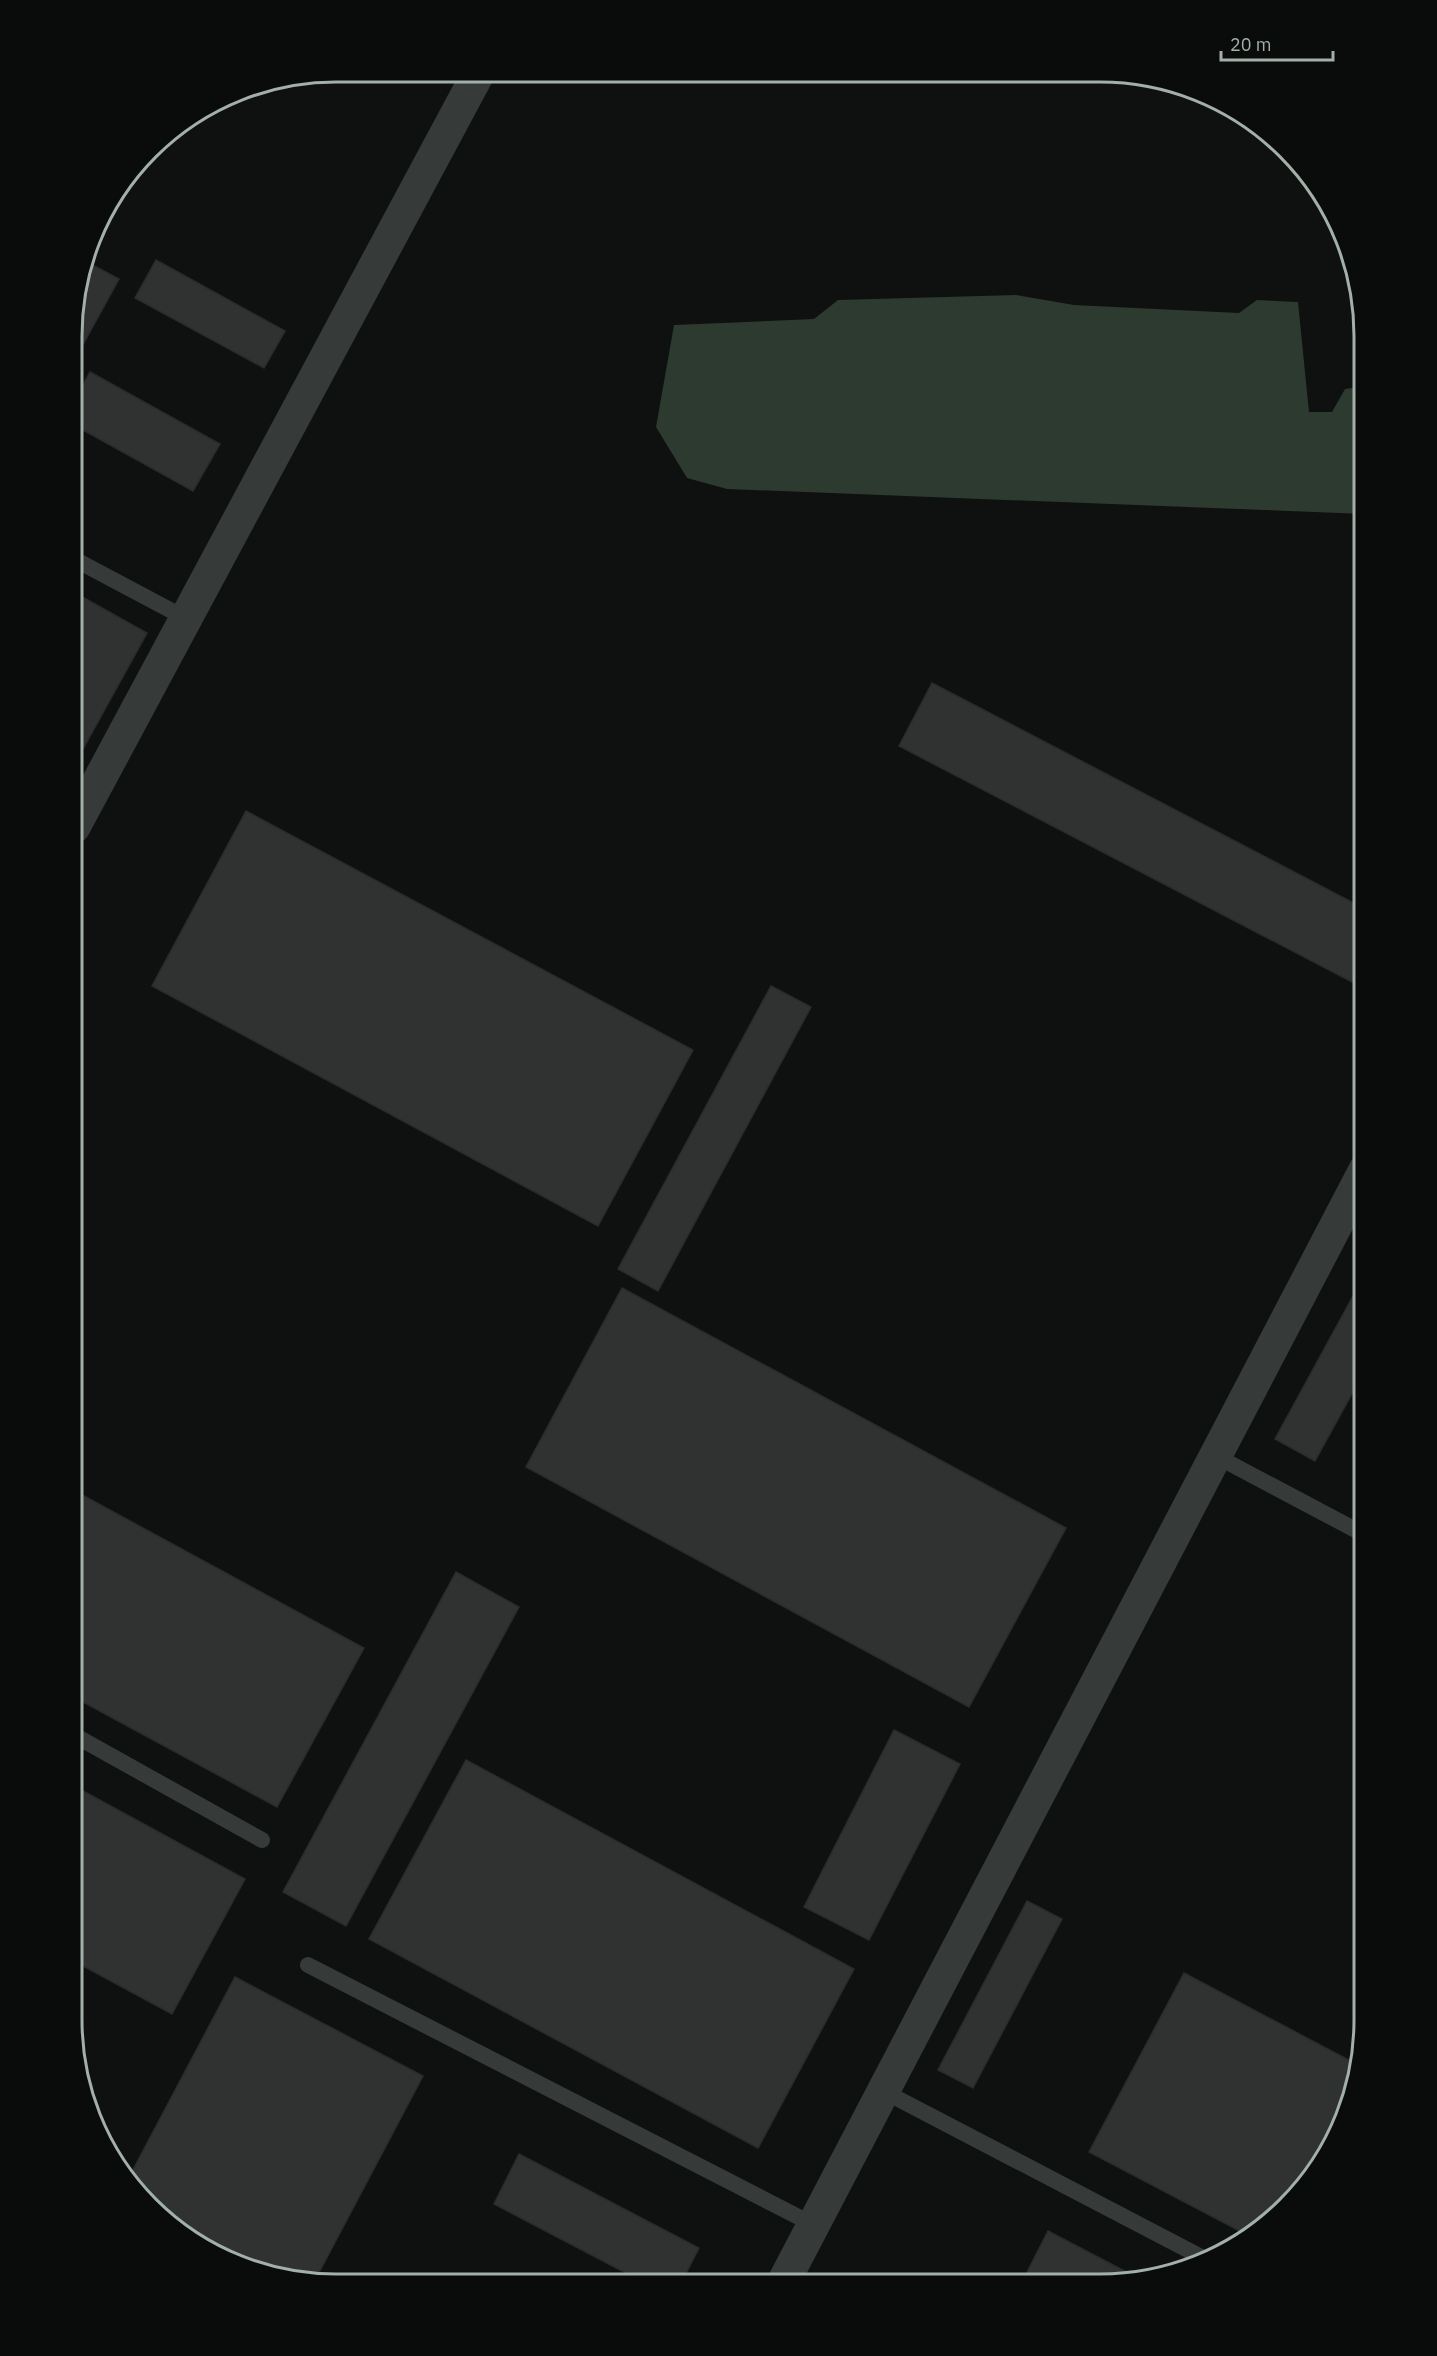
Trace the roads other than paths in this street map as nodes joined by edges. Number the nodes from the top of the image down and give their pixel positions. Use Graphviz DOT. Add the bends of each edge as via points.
graph roads {
  1 [pos="474,82"];
  2 [pos="82,563"];
  3 [pos="187,619"];
  4 [pos="82,812"];
  5 [pos="1354,1191"];
  6 [pos="1214,1455"];
  7 [pos="1354,1529"];
  8 [pos="82,1740"];
  9 [pos="262,1840"];
  10 [pos="308,1965"];
  11 [pos="885,2092"];
  12 [pos="814,2225"];
  13 [pos="1196,2254"];
  14 [pos="788,2274"];
  1 -- 3 [label="street"];
  2 -- 3 [label="lane"];
  3 -- 4 [label="street"];
  5 -- 6 [label="street"];
  6 -- 7 [label="lane"];
  6 -- 11 [label="street"];
  8 -- 9 [label="lane"];
  10 -- 12 [label="lane"];
  11 -- 12 [label="street"];
  11 -- 13 [label="lane"];
  12 -- 14 [label="street"];
}
